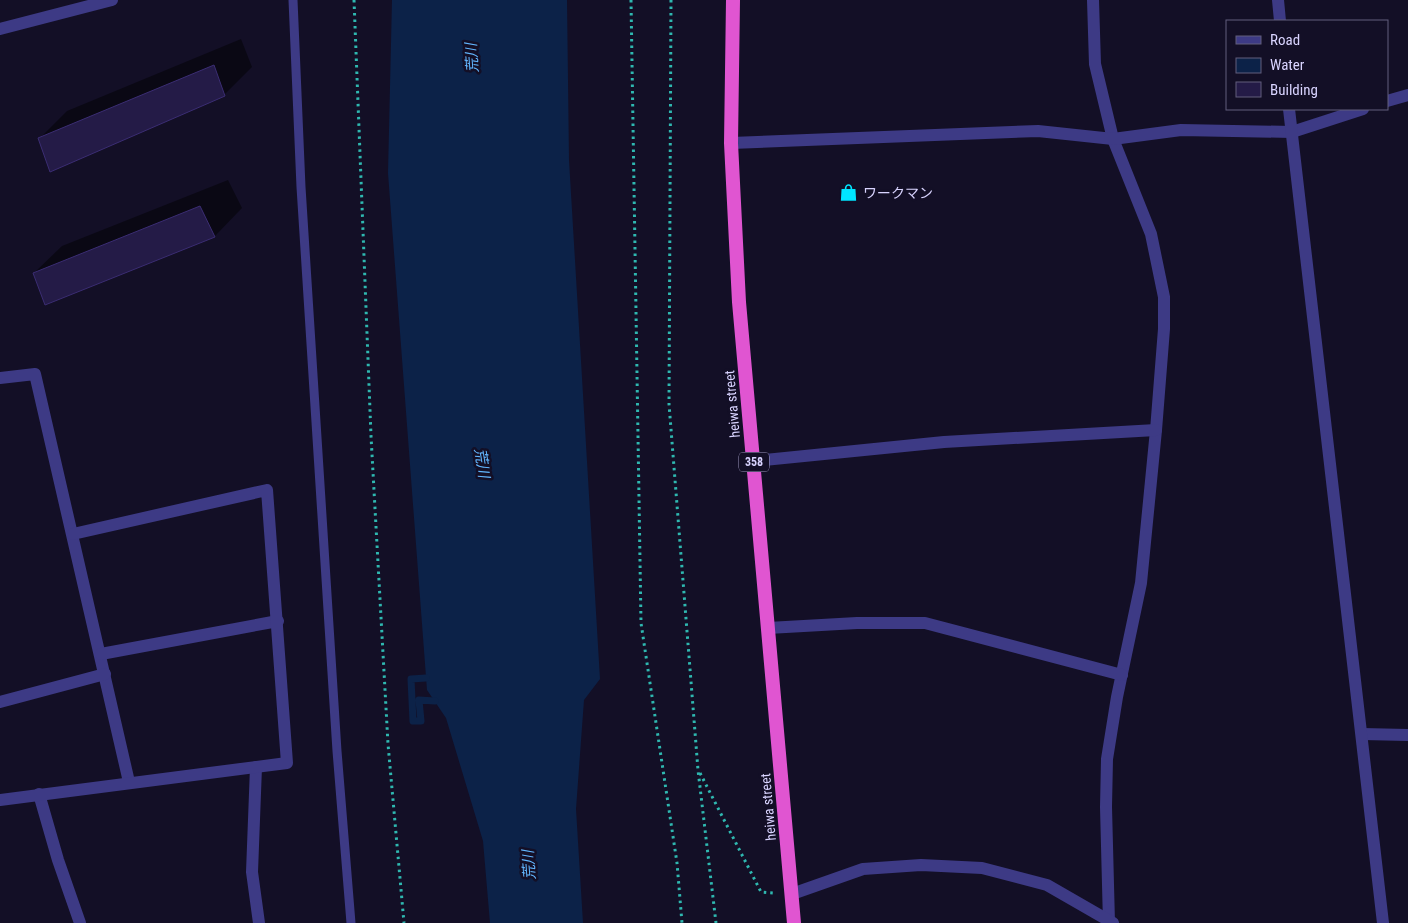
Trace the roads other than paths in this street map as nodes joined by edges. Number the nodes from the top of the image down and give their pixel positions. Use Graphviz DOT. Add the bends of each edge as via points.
graph roads {
  1 [pos="112,0"];
  2 [pos="293,0"];
  3 [pos="733,0"];
  4 [pos="1093,0"];
  5 [pos="1278,0"];
  6 [pos="1280,20"];
  7 [pos="0,29"];
  8 [pos="1408,95"];
  9 [pos="1388,101"];
  10 [pos="1289,110"];
  11 [pos="1360,110"];
  12 [pos="1292,132"];
  13 [pos="1114,139"];
  14 [pos="731,143"];
  15 [pos="0,378"];
  16 [pos="1156,430"];
  17 [pos="754,461"];
  18 [pos="72,534"];
  19 [pos="278,621"];
  20 [pos="768,628"];
  21 [pos="100,654"];
  22 [pos="105,674"];
  23 [pos="1122,675"];
  24 [pos="0,702"];
  25 [pos="1362,734"];
  26 [pos="1408,735"];
  27 [pos="256,767"];
  28 [pos="129,782"];
  29 [pos="39,794"];
  30 [pos="0,800"];
  31 [pos="792,894"];
  32 [pos="1111,922"];
  33 [pos="80,923"];
  34 [pos="259,923"];
  35 [pos="351,923"];
  36 [pos="794,923"];
  37 [pos="1383,923"];
  1 -- 7 [label="street"];
  2 -- 35 [label="lane" via="301,187"];
  3 -- 14 [label="highway, heiwa street / 358"];
  4 -- 13 [label="street" via="1095,64"];
  5 -- 6 [label="street"];
  8 -- 9 [label="street"];
  10 -- 12 [label="street"];
  11 -- 12 [label="street"];
  12 -- 13 [label="street" via="1181,130"];
  12 -- 25 [label="street"];
  13 -- 14 [label="street" via="1038,131"];
  13 -- 16 [label="street" via="1151,234 1164,297"];
  14 -- 17 [label="highway, heiwa street / 358" via="739,302"];
  15 -- 18 [label="street" via="36,374"];
  16 -- 17 [label="street" via="944,442"];
  16 -- 23 [label="street" via="1141,583"];
  17 -- 20 [label="highway, heiwa street / 358"];
  18 -- 19 [label="street" via="267,490"];
  18 -- 21 [label="street"];
  19 -- 21 [label="street"];
  19 -- 27 [label="street" via="287,763"];
  20 -- 23 [label="street" via="925,623"];
  20 -- 31 [label="highway, heiwa street / 358"];
  21 -- 22 [label="street"];
  22 -- 24 [label="street"];
  22 -- 28 [label="street"];
  23 -- 32 [label="street" via="1107,759"];
  25 -- 26 [label="street"];
  25 -- 37 [label="street"];
  27 -- 28 [label="street"];
  27 -- 34 [label="street" via="252,872"];
  28 -- 29 [label="street"];
  29 -- 30 [label="street"];
  29 -- 33 [label="street"];
  31 -- 32 [label="street" via="862,869 921,865 982,868 1046,885"];
  31 -- 36 [label="highway, heiwa street / 358"];
}
